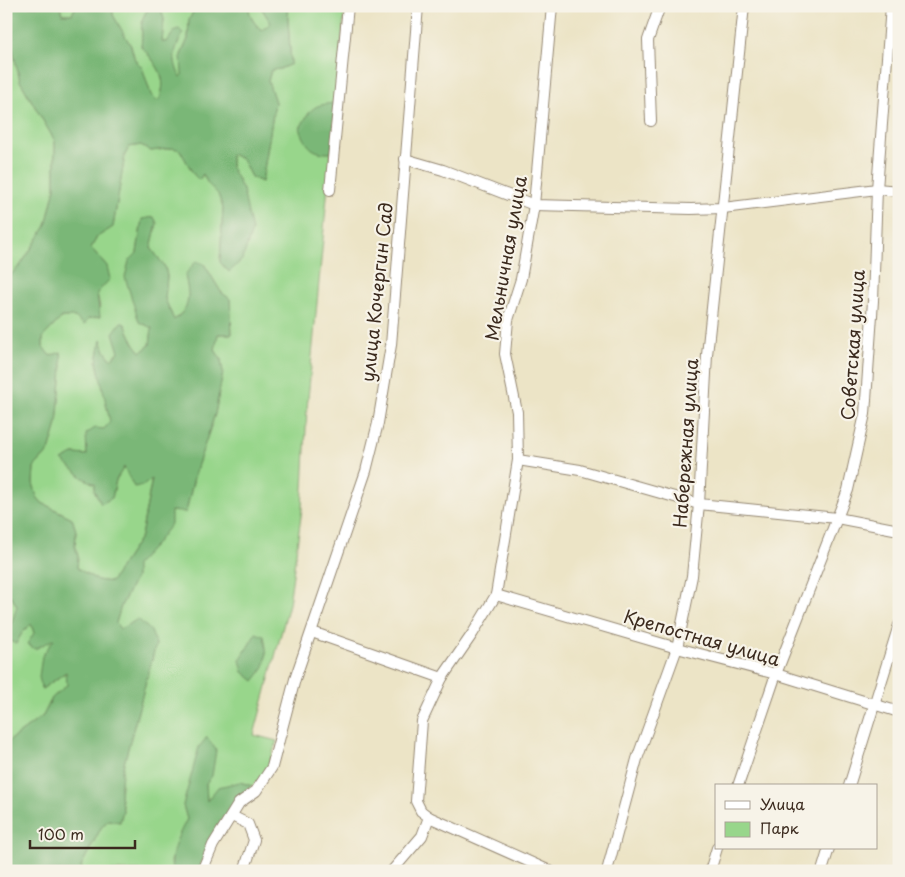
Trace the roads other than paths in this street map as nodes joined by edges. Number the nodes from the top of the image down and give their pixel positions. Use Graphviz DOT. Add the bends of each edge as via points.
graph roads {
  1 [pos="348,6"];
  2 [pos="418,6"];
  3 [pos="552,6"];
  4 [pos="660,6"];
  5 [pos="744,6"];
  6 [pos="891,6"];
  7 [pos="651,121"];
  8 [pos="404,159"];
  9 [pos="877,189"];
  10 [pos="330,190"];
  11 [pos="899,191"];
  12 [pos="534,204"];
  13 [pos="723,208"];
  14 [pos="518,460"];
  15 [pos="699,504"];
  16 [pos="836,518"];
  17 [pos="899,530"];
  18 [pos="496,595"];
  19 [pos="899,625"];
  20 [pos="312,632"];
  21 [pos="677,648"];
  22 [pos="776,674"];
  23 [pos="442,678"];
  24 [pos="874,704"];
  25 [pos="899,712"];
  26 [pos="739,784"];
  27 [pos="849,784"];
  28 [pos="232,816"];
  29 [pos="429,816"];
  30 [pos="716,850"];
  31 [pos="828,850"];
  32 [pos="202,871"];
  33 [pos="244,871"];
  34 [pos="392,871"];
  35 [pos="550,871"];
  36 [pos="607,871"];
  37 [pos="710,871"];
  38 [pos="822,871"];
  1 -- 10 [label="street"];
  2 -- 8 [label="street, улица Кочергин Сад"];
  3 -- 12 [label="street, Мельничная улица"];
  4 -- 7 [label="street" via="648,40"];
  5 -- 13 [label="street, Набережная улица"];
  6 -- 9 [label="street, Советская улица"];
  8 -- 12 [label="street"];
  8 -- 20 [label="street, улица Кочергин Сад" via="391,345 378,423 366,471"];
  9 -- 11 [label="street"];
  9 -- 13 [label="street"];
  9 -- 16 [label="street, Советская улица" via="866,414 848,490"];
  12 -- 13 [label="street" via="691,210"];
  12 -- 14 [label="street, Мельничная улица" via="521,279 508,320 504,354 517,412"];
  13 -- 15 [label="street, Набережная улица" via="707,355"];
  14 -- 15 [label="street" via="580,470"];
  14 -- 18 [label="street, Мельничная улица"];
  15 -- 16 [label="street"];
  15 -- 21 [label="street, Набережная улица" via="692,576"];
  16 -- 17 [label="street"];
  16 -- 22 [label="street, Советская улица"];
  18 -- 21 [label="street, Крепостная улица"];
  18 -- 23 [label="street, Мельничная улица"];
  19 -- 24 [label="street"];
  20 -- 23 [label="street"];
  20 -- 28 [label="street, улица Кочергин Сад" via="295,680 272,767 256,791 239,804"];
  21 -- 22 [label="street, Крепостная улица"];
  21 -- 36 [label="street, Набережная улица" via="637,759"];
  22 -- 24 [label="street, Крепостная улица"];
  22 -- 26 [label="street, Советская улица"];
  23 -- 29 [label="street, Мельничная улица" via="422,721 416,801 421,811"];
  24 -- 25 [label="street, Крепостная улица"];
  24 -- 27 [label="street"];
  28 -- 32 [label="street, улица Кочергин Сад" via="213,845"];
  28 -- 33 [label="street" via="248,824 254,840"];
  29 -- 34 [label="street" via="422,836"];
  29 -- 35 [label="street"];
  30 -- 37 [label="street"];
  31 -- 38 [label="street"];
}
